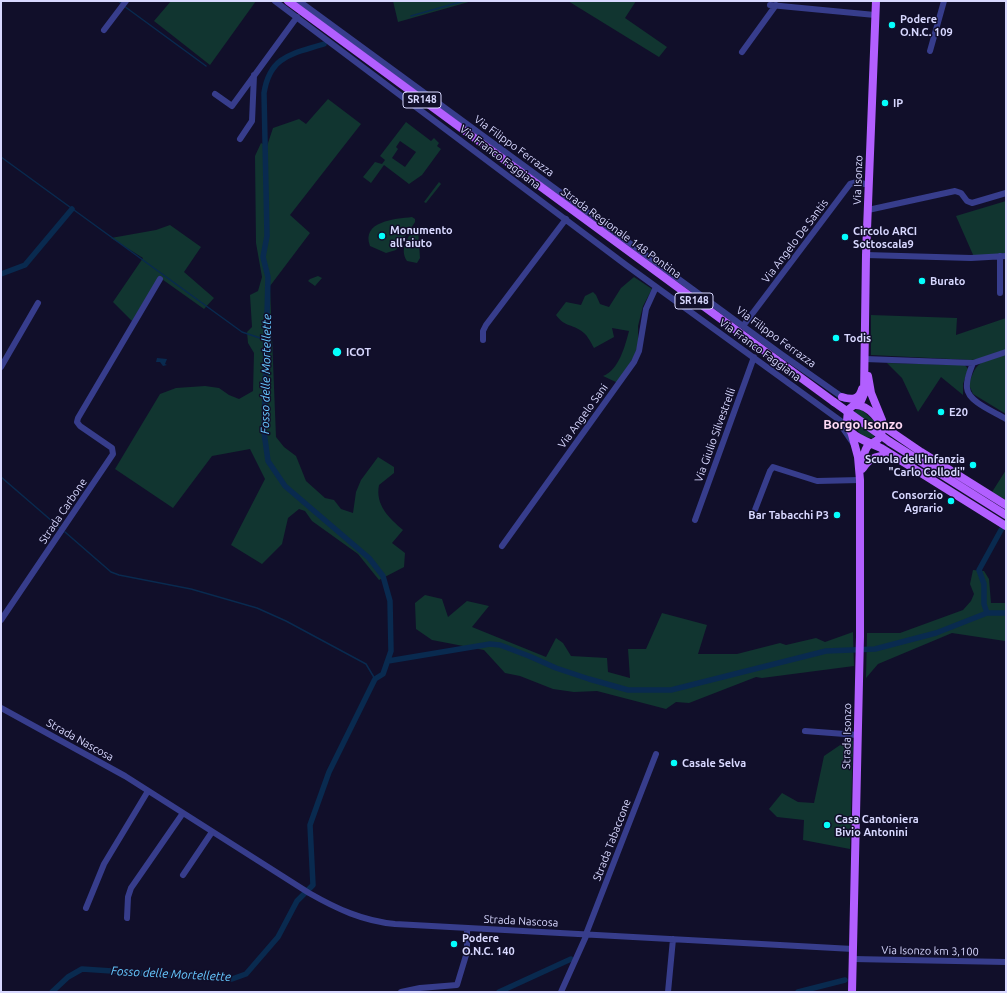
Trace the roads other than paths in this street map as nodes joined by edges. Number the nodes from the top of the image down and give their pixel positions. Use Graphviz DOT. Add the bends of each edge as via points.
graph roads {
  1 [pos="126,1"];
  2 [pos="275,1"];
  3 [pos="288,1"];
  4 [pos="299,1"];
  5 [pos="800,1"];
  6 [pos="876,1"];
  7 [pos="944,1"];
  8 [pos="800,8"];
  9 [pos="875,15"];
  10 [pos="297,17"];
  11 [pos="104,30"];
  12 [pos="930,50"];
  13 [pos="742,52"];
  14 [pos="254,75"];
  15 [pos="215,94"];
  16 [pos="240,139"];
  17 [pos="869,185"];
  18 [pos="1006,193"];
  19 [pos="868,210"];
  20 [pos="566,219"];
  21 [pos="866,254"];
  22 [pos="1003,256"];
  23 [pos="160,279"];
  24 [pos="656,287"];
  25 [pos="1000,293"];
  26 [pos="38,303"];
  27 [pos="743,326"];
  28 [pos="483,340"];
  29 [pos="1006,352"];
  30 [pos="754,357"];
  31 [pos="865,359"];
  32 [pos="973,363"];
  33 [pos="1,367"];
  34 [pos="866,386"];
  35 [pos="842,397"];
  36 [pos="856,405"];
  37 [pos="870,411"];
  38 [pos="832,415"];
  39 [pos="1006,419"];
  40 [pos="880,424"];
  41 [pos="850,429"];
  42 [pos="889,430"];
  43 [pos="871,444"];
  44 [pos="855,446"];
  45 [pos="891,456"];
  46 [pos="863,468"];
  47 [pos="860,480"];
  48 [pos="1006,505"];
  49 [pos="753,515"];
  50 [pos="1006,515"];
  51 [pos="695,520"];
  52 [pos="1006,526"];
  53 [pos="502,546"];
  54 [pos="1,620"];
  55 [pos="2,711"];
  56 [pos="805,731"];
  57 [pos="858,735"];
  58 [pos="656,754"];
  59 [pos="148,791"];
  60 [pos="183,813"];
  61 [pos="212,832"];
  62 [pos="183,875"];
  63 [pos="86,908"];
  64 [pos="127,918"];
  65 [pos="467,928"];
  66 [pos="587,934"];
  67 [pos="672,939"];
  68 [pos="853,949"];
  69 [pos="853,959"];
  70 [pos="1006,962"];
  71 [pos="452,989"];
  72 [pos="401,992"];
  73 [pos="561,992"];
  74 [pos="668,992"];
  75 [pos="852,992"];
  1 -- 11 [label="street"];
  2 -- 10 [label="street, Via Franco Faggiana"];
  3 -- 50 [label="main road, Strada Regionale 148 Pontina / SR148, bridge" via="834,402 890,442"];
  4 -- 27 [label="street, Via Filippo Ferrazza"];
  5 -- 8 [label="street"];
  6 -- 9 [label="main road, Via Isonzo"];
  7 -- 12 [label="street"];
  8 -- 9 [label="street"];
  8 -- 13 [label="street" via="773,5"];
  9 -- 17 [label="main road, Via Isonzo"];
  10 -- 14 [label="street"];
  10 -- 20 [label="street, Via Franco Faggiana"];
  14 -- 15 [label="street" via="232,106"];
  14 -- 16 [label="street" via="252,121"];
  17 -- 19 [label="main road, Via Isonzo"];
  17 -- 27 [label="street, Via Angelo De Santis" via="857,182 849,185"];
  18 -- 19 [label="street" via="972,203 967,201 961,192 955,191"];
  19 -- 21 [label="main road, Via Isonzo"];
  20 -- 24 [label="street, Via Franco Faggiana"];
  20 -- 28 [label="street" via="486,325"];
  21 -- 22 [label="street" via="964,258"];
  21 -- 31 [label="main road, Via Isonzo"];
  22 -- 25 [label="street"];
  23 -- 54 [label="street, Strada Carbone" via="79,416 78,422 81,427 112,448 113,454"];
  24 -- 30 [label="street, Via Franco Faggiana"];
  24 -- 53 [label="street, Via Angelo Sani" via="646,308 639,351 634,362"];
  26 -- 33 [label="street"];
  27 -- 35 [label="street, Via Filippo Ferrazza"];
  29 -- 32 [label="street"];
  30 -- 38 [label="street, Via Franco Faggiana"];
  30 -- 51 [label="street, Via Giulio Silvestrelli"];
  31 -- 32 [label="street"];
  31 -- 34 [label="main road, Via Isonzo"];
  32 -- 39 [label="street" via="967,381 969,394"];
  34 -- 35 [label="main road" via="857,398"];
  34 -- 36 [label="main road" via="863,399"];
  34 -- 37 [label="main road"];
  34 -- 42 [label="main road"];
  35 -- 36 [label="street, Via Filippo Ferrazza"];
  36 -- 37 [label="main road"];
  36 -- 41 [label="main road" via="848,411"];
  37 -- 40 [label="main road"];
  38 -- 41 [label="street, Via Franco Faggiana"];
  38 -- 44 [label="street"];
  40 -- 42 [label="main road"];
  40 -- 43 [label="main road" via="881,434"];
  41 -- 43 [label="main road" via="860,440"];
  41 -- 44 [label="main road"];
  42 -- 48 [label="main road"];
  43 -- 45 [label="main road"];
  43 -- 46 [label="main road" via="865,452"];
  44 -- 47 [label="main road"];
  45 -- 46 [label="main road" via="873,458"];
  45 -- 52 [label="main road"];
  46 -- 47 [label="main road"];
  47 -- 49 [label="street" via="815,481 773,467"];
  47 -- 57 [label="main road, Strada Isonzo"];
  55 -- 59 [label="street, Strada Nascosa" via="118,772"];
  56 -- 57 [label="street"];
  57 -- 68 [label="main road, Strada Isonzo"];
  58 -- 66 [label="street, Strada Tabaccone"];
  59 -- 60 [label="street, Strada Nascosa"];
  59 -- 63 [label="street" via="104,864"];
  60 -- 61 [label="street, Strada Nascosa"];
  60 -- 64 [label="street" via="131,888"];
  61 -- 62 [label="street"];
  61 -- 65 [label="street, Strada Nascosa" via="336,909 371,921"];
  65 -- 66 [label="street, Strada Nascosa"];
  65 -- 71 [label="street" via="466,958 458,984"];
  66 -- 67 [label="street, Strada Nascosa"];
  66 -- 73 [label="street, Strada Tabaccone"];
  67 -- 68 [label="street, Strada Nascosa"];
  67 -- 74 [label="street"];
  68 -- 69 [label="main road, Strada Isonzo"];
  69 -- 70 [label="street, Via Isonzo km 3,100"];
  69 -- 75 [label="main road, Strada Isonzo"];
  71 -- 72 [label="street" via="425,987"];
}
